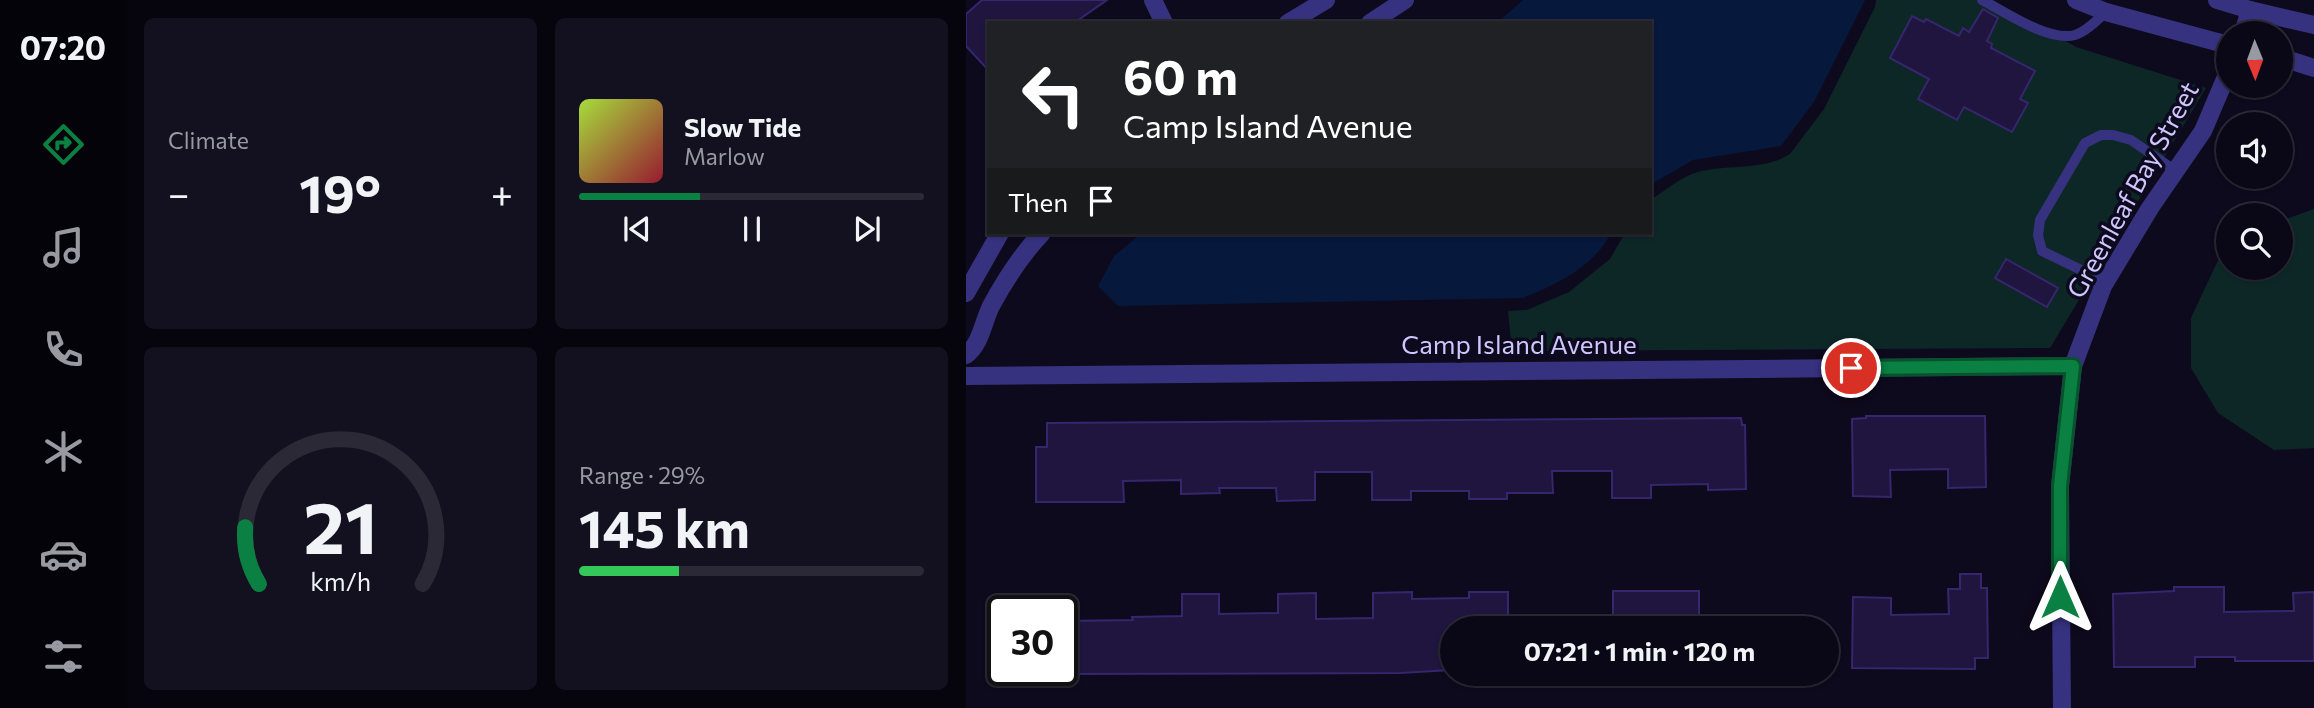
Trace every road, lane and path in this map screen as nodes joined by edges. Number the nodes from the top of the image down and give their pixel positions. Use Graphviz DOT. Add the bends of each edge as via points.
graph roads {
  1 [pos="1153,0"];
  2 [pos="1326,0"];
  3 [pos="1405,0"];
  4 [pos="1982,0"];
  5 [pos="2076,0"];
  6 [pos="2217,0"];
  7 [pos="2250,10"];
  8 [pos="2106,12"];
  9 [pos="1163,21"];
  10 [pos="1291,21"];
  11 [pos="1373,21"];
  12 [pos="2247,21"];
  13 [pos="2314,25"];
  14 [pos="2216,42"];
  15 [pos="2293,61"];
  16 [pos="2314,68"];
  17 [pos="2217,98"];
  18 [pos="2176,171"];
  19 [pos="999,235"];
  20 [pos="1040,235"];
  21 [pos="2106,282"];
  22 [pos="966,293"];
  23 [pos="966,355"];
  24 [pos="2073,366"];
  25 [pos="966,376"];
  26 [pos="2062,708"];
  1 -- 9 [label="street"];
  2 -- 10 [label="street"];
  3 -- 11 [label="street"];
  4 -- 8 [label="lane" via="2049,34 2071,36 2084,31"];
  5 -- 8 [label="street"];
  6 -- 7 [label="street"];
  7 -- 12 [label="street"];
  7 -- 13 [label="street"];
  8 -- 14 [label="street"];
  15 -- 16 [label="street"];
  17 -- 18 [label="street, Greenleaf Bay Street" via="2203,131"];
  18 -- 21 [label="street, Greenleaf Bay Street"];
  18 -- 21 [label="lane" via="2122,137 2101,135 2085,143 2040,220 2038,235 2042,251"];
  19 -- 22 [label="street"];
  20 -- 23 [label="street" via="990,307 973,350"];
  21 -- 24 [label="street, Greenleaf Bay Street"];
  24 -- 25 [label="street, Camp Island Avenue"];
  24 -- 26 [label="street, Greenleaf Bay Street" via="2060,486"];
}
